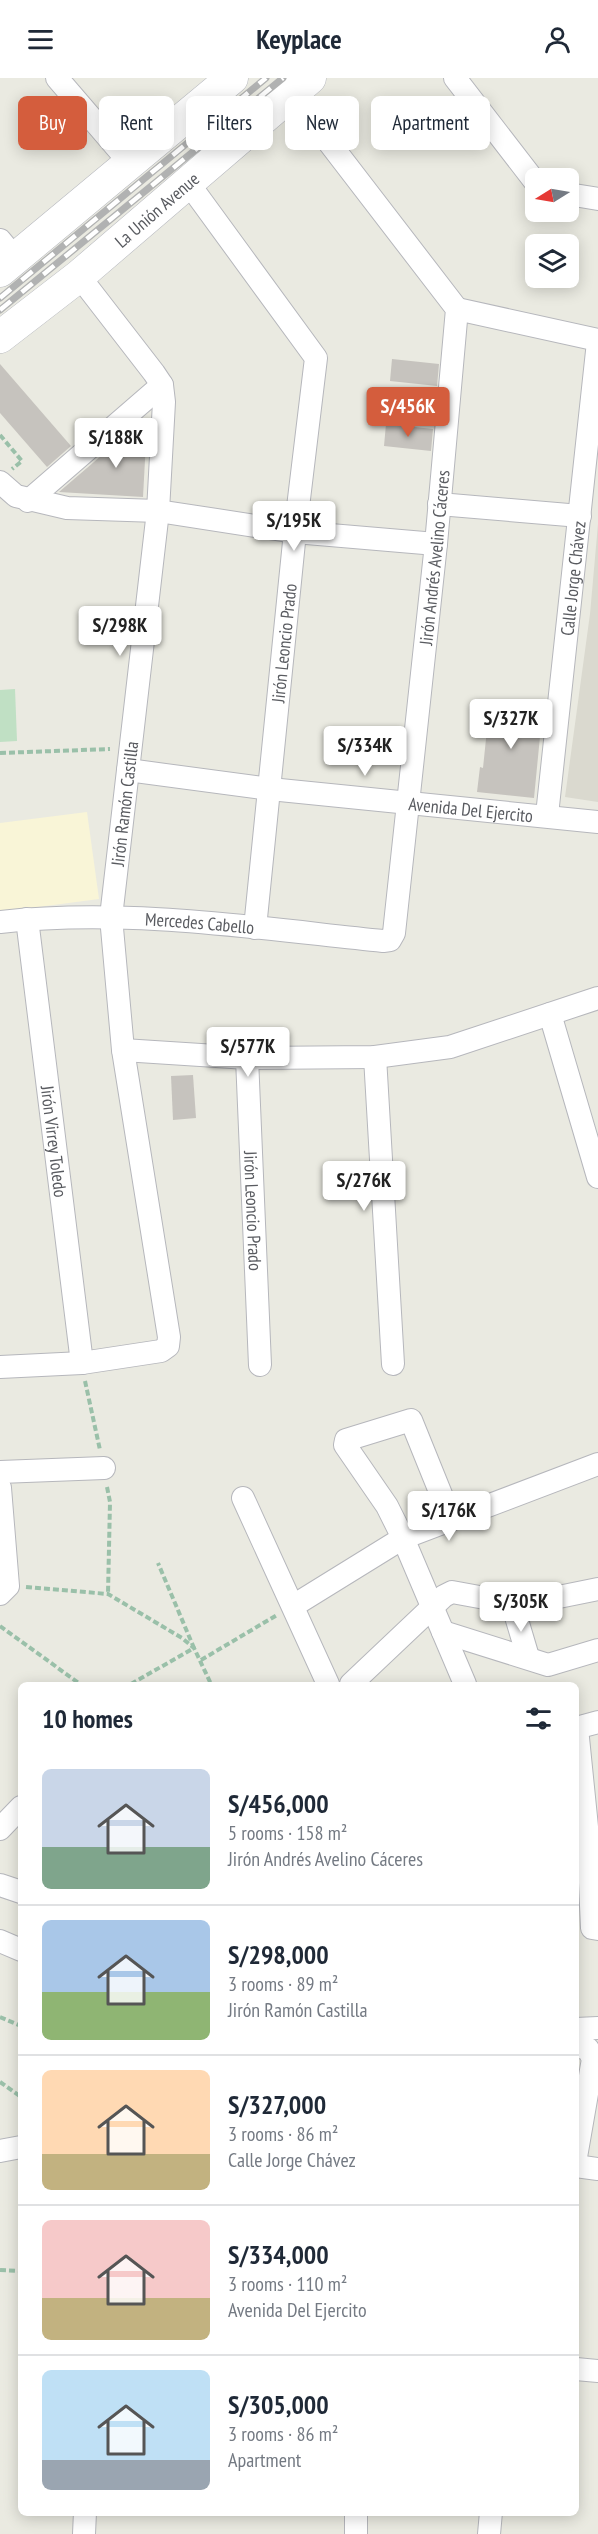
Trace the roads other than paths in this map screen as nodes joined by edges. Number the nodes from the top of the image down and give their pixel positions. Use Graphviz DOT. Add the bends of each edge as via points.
graph roads {
  1 [pos="57,78"];
  2 [pos="232,78"];
  3 [pos="455,78"];
  4 [pos="464,78"];
  5 [pos="301,86"];
  6 [pos="504,141"];
  7 [pos="130,163"];
  8 [pos="525,169"];
  9 [pos="189,184"];
  10 [pos="579,196"];
  11 [pos="598,200"];
  12 [pos="5,256"];
  13 [pos="79,276"];
  14 [pos="457,309"];
  15 [pos="0,337"];
  16 [pos="598,341"];
  17 [pos="162,384"];
  18 [pos="4,478"];
  19 [pos="28,501"];
  20 [pos="439,504"];
  21 [pos="158,511"];
  22 [pos="580,516"];
  23 [pos="295,532"];
  24 [pos="436,544"];
  25 [pos="128,770"];
  26 [pos="270,789"];
  27 [pos="410,802"];
  28 [pos="547,815"];
  29 [pos="598,822"];
  30 [pos="111,917"];
  31 [pos="27,919"];
  32 [pos="0,922"];
  33 [pos="255,928"];
  34 [pos="394,933"];
  35 [pos="598,998"];
  36 [pos="550,1014"];
  37 [pos="123,1050"];
  38 [pos="375,1057"];
  39 [pos="247,1058"];
  40 [pos="598,1177"];
  41 [pos="82,1363"];
  42 [pos="393,1364"];
  43 [pos="260,1365"];
  44 [pos="0,1367"];
  45 [pos="598,1464"];
  46 [pos="104,1468"];
  47 [pos="0,1472"];
  48 [pos="0,1488"];
  49 [pos="243,1498"];
  50 [pos="451,1519"];
  51 [pos="403,1538"];
  52 [pos="598,1588"];
  53 [pos="4,1590"];
  54 [pos="512,1603"];
  55 [pos="293,1606"];
  56 [pos="432,1607"];
  57 [pos="443,1632"];
  58 [pos="598,1650"];
  59 [pos="543,1669"];
  60 [pos="327,1682"];
  61 [pos="353,1682"];
  62 [pos="464,1682"];
  63 [pos="584,1726"];
  64 [pos="18,1810"];
  65 [pos="0,1829"];
  66 [pos="0,1885"];
  67 [pos="18,1891"];
  68 [pos="591,1930"];
  69 [pos="0,1941"];
  70 [pos="18,1949"];
  71 [pos="598,2028"];
  72 [pos="579,2029"];
  73 [pos="579,2047"];
  74 [pos="579,2140"];
  75 [pos="18,2148"];
  76 [pos="0,2151"];
  77 [pos="579,2166"];
  78 [pos="598,2169"];
  79 [pos="579,2369"];
  80 [pos="598,2371"];
  81 [pos="85,2516"];
  82 [pos="356,2516"];
  83 [pos="490,2516"];
  84 [pos="84,2534"];
  85 [pos="356,2534"];
  86 [pos="489,2534"];
  1 -- 7 [label="street"];
  2 -- 7 [label="street"];
  3 -- 6 [label="street"];
  4 -- 6 [label="street" via="492,115"];
  5 -- 9 [label="street, La Unión Avenue"];
  5 -- 14 [label="street"];
  6 -- 8 [label="street"];
  7 -- 12 [label="street"];
  9 -- 13 [label="street, La Unión Avenue"];
  9 -- 23 [label="street, Jirón Leoncio Prado" via="316,358"];
  10 -- 11 [label="street"];
  13 -- 15 [label="street, La Unión Avenue"];
  13 -- 17 [label="street"];
  14 -- 16 [label="street"];
  14 -- 20 [label="street, Jirón Andrés Avelino Cáceres"];
  16 -- 22 [label="street, Calle Jorge Chávez"];
  17 -- 19 [label="street"];
  17 -- 21 [label="street, Jirón Ramón Castilla"];
  18 -- 19 [label="street" via="16,496"];
  19 -- 21 [label="street" via="67,508"];
  20 -- 22 [label="street"];
  20 -- 24 [label="street, Jirón Andrés Avelino Cáceres"];
  21 -- 23 [label="street"];
  21 -- 25 [label="street, Jirón Ramón Castilla"];
  22 -- 28 [label="street, Calle Jorge Chávez"];
  23 -- 24 [label="street"];
  23 -- 26 [label="street, Jirón Leoncio Prado"];
  24 -- 27 [label="street, Jirón Andrés Avelino Cáceres"];
  25 -- 26 [label="street, Avenida Del Ejercito"];
  25 -- 30 [label="street, Jirón Ramón Castilla"];
  26 -- 27 [label="street, Avenida Del Ejercito"];
  26 -- 33 [label="street, Jirón Leoncio Prado"];
  27 -- 28 [label="street, Avenida Del Ejercito"];
  27 -- 34 [label="street, Jirón Andrés Avelino Cáceres"];
  28 -- 29 [label="street, Avenida Del Ejercito"];
  30 -- 31 [label="street, Mercedes Cabello"];
  30 -- 33 [label="street, Mercedes Cabello"];
  30 -- 37 [label="street, Jirón Ramón Castilla"];
  31 -- 32 [label="street, Mercedes Cabello"];
  31 -- 41 [label="street, Jirón Virrey Toledo"];
  33 -- 34 [label="street, Mercedes Cabello" via="382,941 390,940"];
  35 -- 36 [label="street"];
  36 -- 38 [label="street" via="450,1047"];
  36 -- 40 [label="street"];
  37 -- 39 [label="street"];
  37 -- 41 [label="street, Jirón Ramón Castilla" via="168,1346 161,1351"];
  38 -- 39 [label="street"];
  38 -- 42 [label="street"];
  39 -- 43 [label="street, Jirón Leoncio Prado"];
  41 -- 44 [label="street"];
  45 -- 50 [label="street"];
  46 -- 47 [label="street"];
  48 -- 53 [label="street"];
  49 -- 55 [label="street"];
  50 -- 51 [label="street"];
  50 -- 51 [label="street" via="411,1420 346,1440 345,1445 387,1506"];
  51 -- 55 [label="street"];
  51 -- 56 [label="street"];
  52 -- 54 [label="street"];
  54 -- 56 [label="street" via="452,1592"];
  54 -- 59 [label="street"];
  55 -- 60 [label="street"];
  56 -- 57 [label="street"];
  56 -- 61 [label="street"];
  57 -- 59 [label="street"];
  57 -- 62 [label="street"];
  58 -- 59 [label="street"];
  63 -- 68 [label="street"];
  64 -- 65 [label="street"];
  66 -- 67 [label="street"];
  69 -- 70 [label="street"];
  71 -- 72 [label="street"];
  73 -- 74 [label="street" via="588,2049 593,2059"];
  75 -- 76 [label="street"];
  77 -- 78 [label="street"];
  79 -- 80 [label="street"];
  81 -- 84 [label="street"];
  82 -- 85 [label="street"];
  83 -- 86 [label="street"];
}
